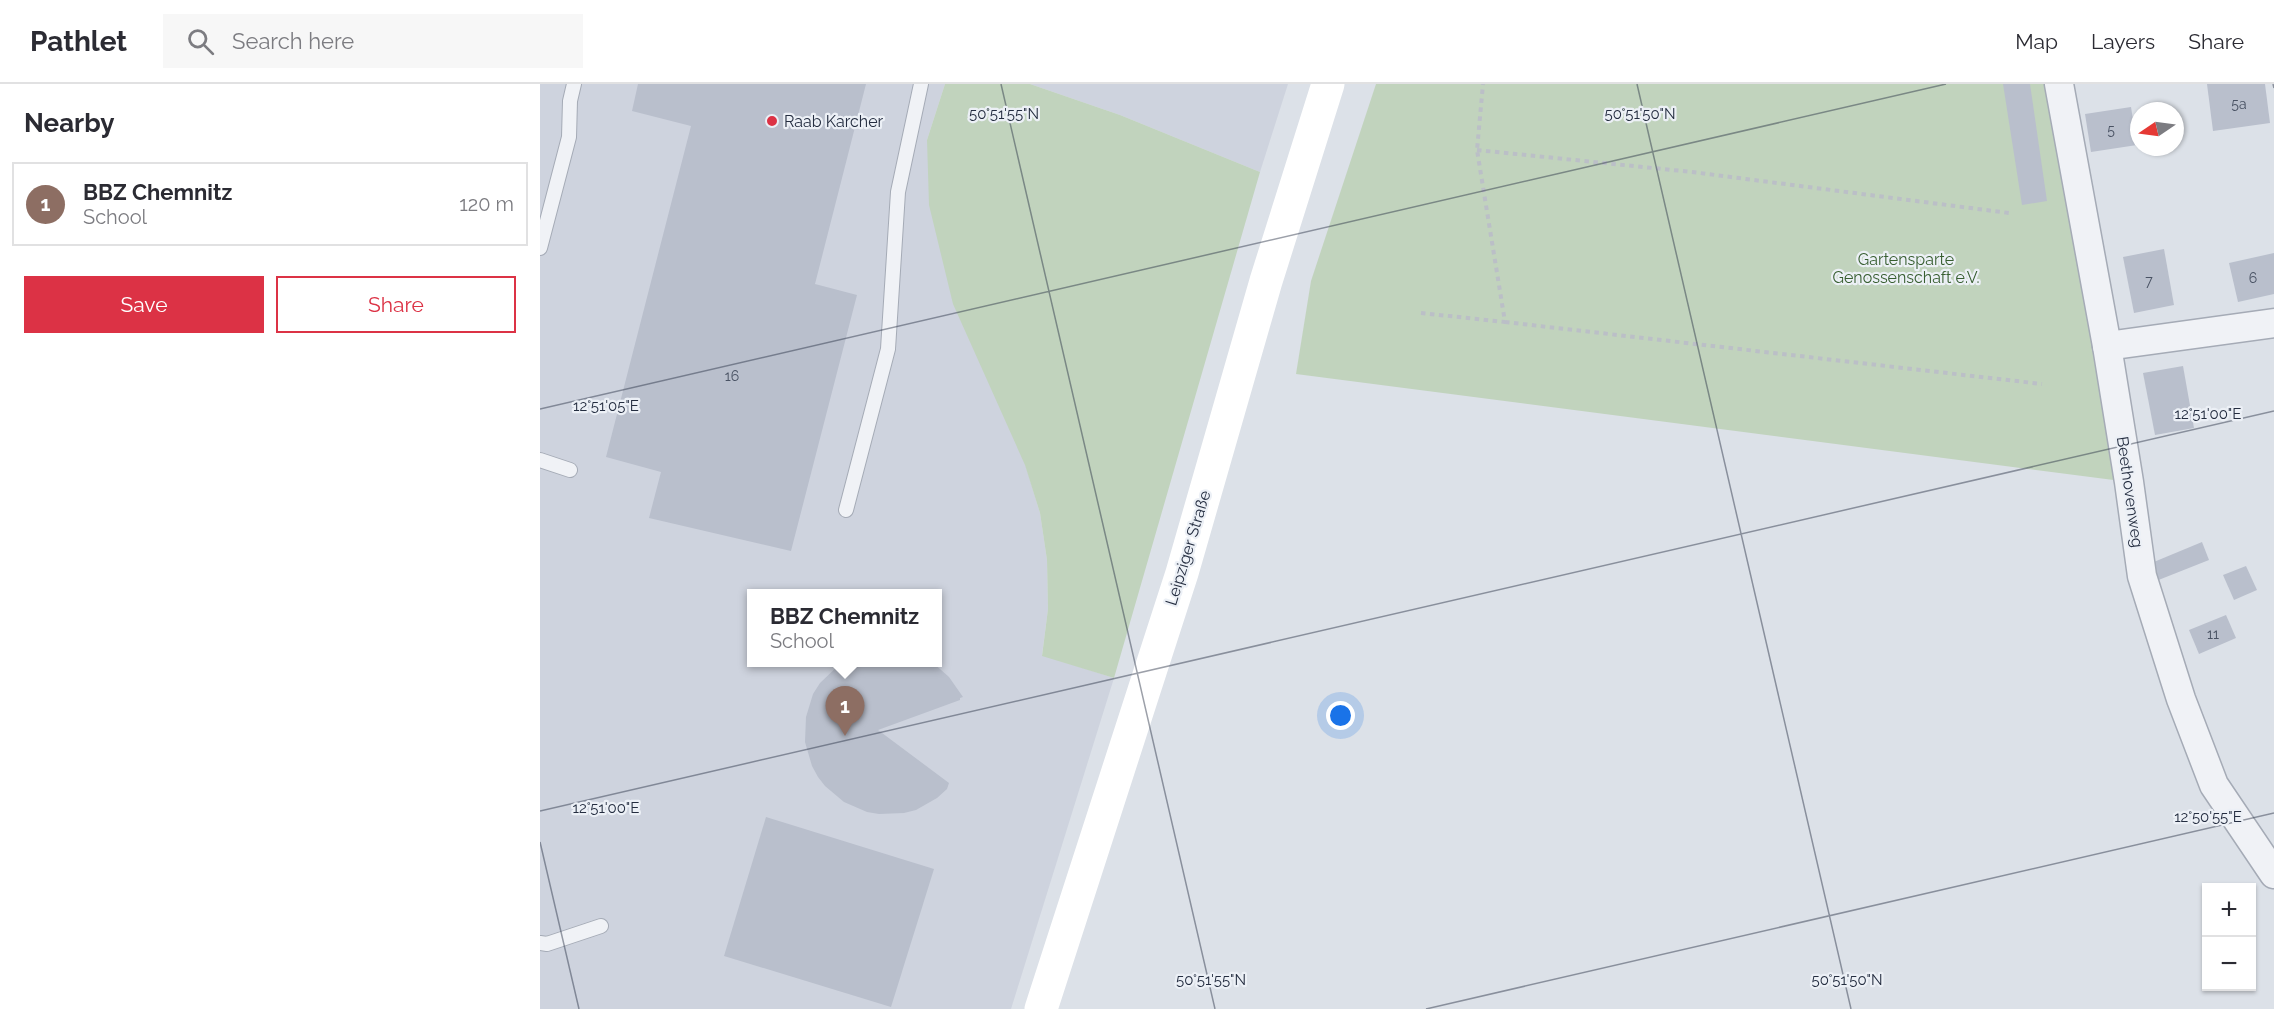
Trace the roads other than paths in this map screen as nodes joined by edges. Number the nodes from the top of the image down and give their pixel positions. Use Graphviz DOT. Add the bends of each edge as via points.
graph roads {
  1 [pos="574,84"];
  2 [pos="921,84"];
  3 [pos="1328,84"];
  4 [pos="2059,84"];
  5 [pos="540,248"];
  6 [pos="2274,323"];
  7 [pos="2107,346"];
  8 [pos="540,459"];
  9 [pos="570,470"];
  10 [pos="846,510"];
  11 [pos="2274,874"];
  12 [pos="601,926"];
  13 [pos="540,943"];
  14 [pos="1041,1009"];
  1 -- 5 [label="lane" via="568,137"];
  2 -- 10 [label="lane" via="898,192 888,350"];
  3 -- 14 [label="main road, Leipziger Straße" via="1266,281 1182,573"];
  4 -- 7 [label="street, Beethovenweg"];
  6 -- 7 [label="street"];
  7 -- 11 [label="street, Beethovenweg" via="2142,576 2181,699 2214,785"];
  8 -- 9 [label="lane"];
  12 -- 13 [label="lane" via="548,944"];
}
